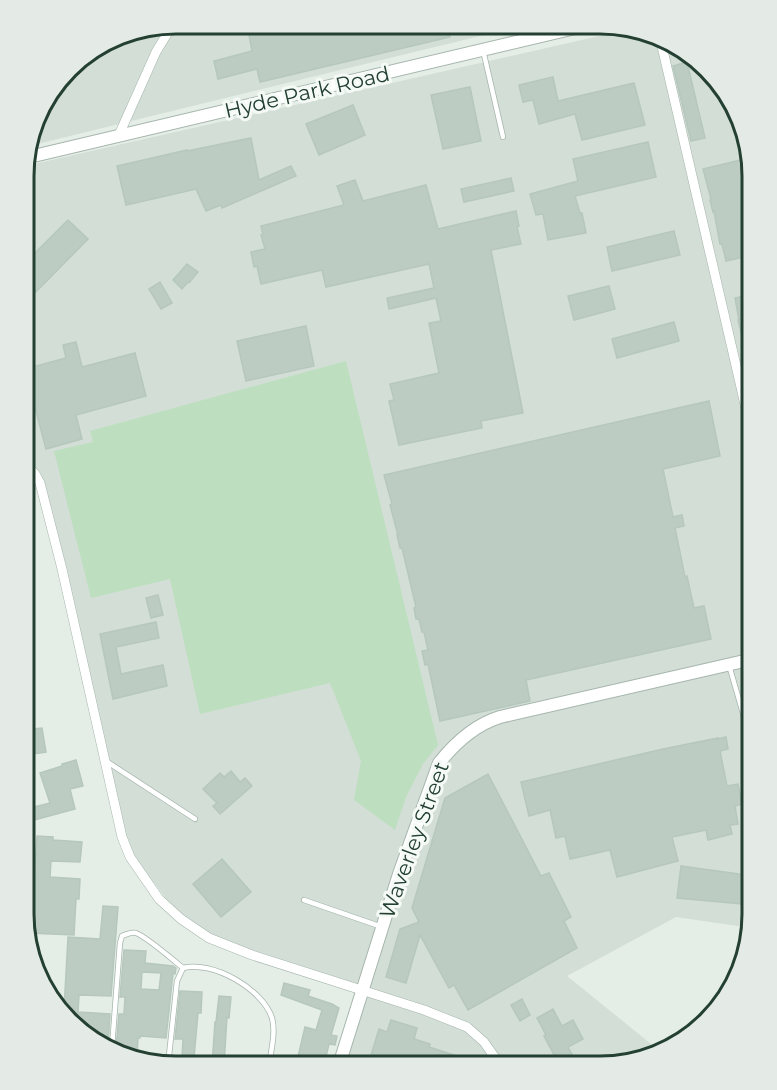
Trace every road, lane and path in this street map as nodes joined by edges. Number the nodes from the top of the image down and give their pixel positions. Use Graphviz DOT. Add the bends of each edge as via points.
graph roads {
  1 [pos="550,34"];
  2 [pos="166,35"];
  3 [pos="662,48"];
  4 [pos="483,50"];
  5 [pos="118,137"];
  6 [pos="503,137"];
  7 [pos="36,155"];
  8 [pos="743,395"];
  9 [pos="34,473"];
  10 [pos="742,662"];
  11 [pos="729,665"];
  12 [pos="742,711"];
  13 [pos="105,761"];
  14 [pos="195,819"];
  15 [pos="303,900"];
  16 [pos="382,927"];
  17 [pos="183,968"];
  18 [pos="362,990"];
  19 [pos="112,1040"];
  20 [pos="169,1055"];
  21 [pos="270,1056"];
  22 [pos="342,1056"];
  23 [pos="494,1056"];
  1 -- 4 [label="street, Hyde Park Road"];
  2 -- 5 [label="street"];
  3 -- 8 [label="street"];
  4 -- 5 [label="street, Hyde Park Road"];
  4 -- 6 [label="lane"];
  5 -- 7 [label="street, Hyde Park Road"];
  9 -- 13 [label="street" via="62,569"];
  10 -- 11 [label="street, Waverley Street"];
  11 -- 12 [label="lane"];
  11 -- 16 [label="street, Waverley Street" via="500,717 469,733 439,763"];
  13 -- 14 [label="lane"];
  13 -- 18 [label="street" via="130,857 167,908 223,944"];
  15 -- 16 [label="lane"];
  16 -- 18 [label="street, Waverley Street"];
  17 -- 19 [label="lane" via="136,933 123,936 118,954"];
  17 -- 20 [label="lane" via="177,981"];
  17 -- 21 [label="lane" via="230,975 266,1005 273,1022"];
  18 -- 22 [label="street, Waverley Street"];
  18 -- 23 [label="street" via="466,1027"];
}
